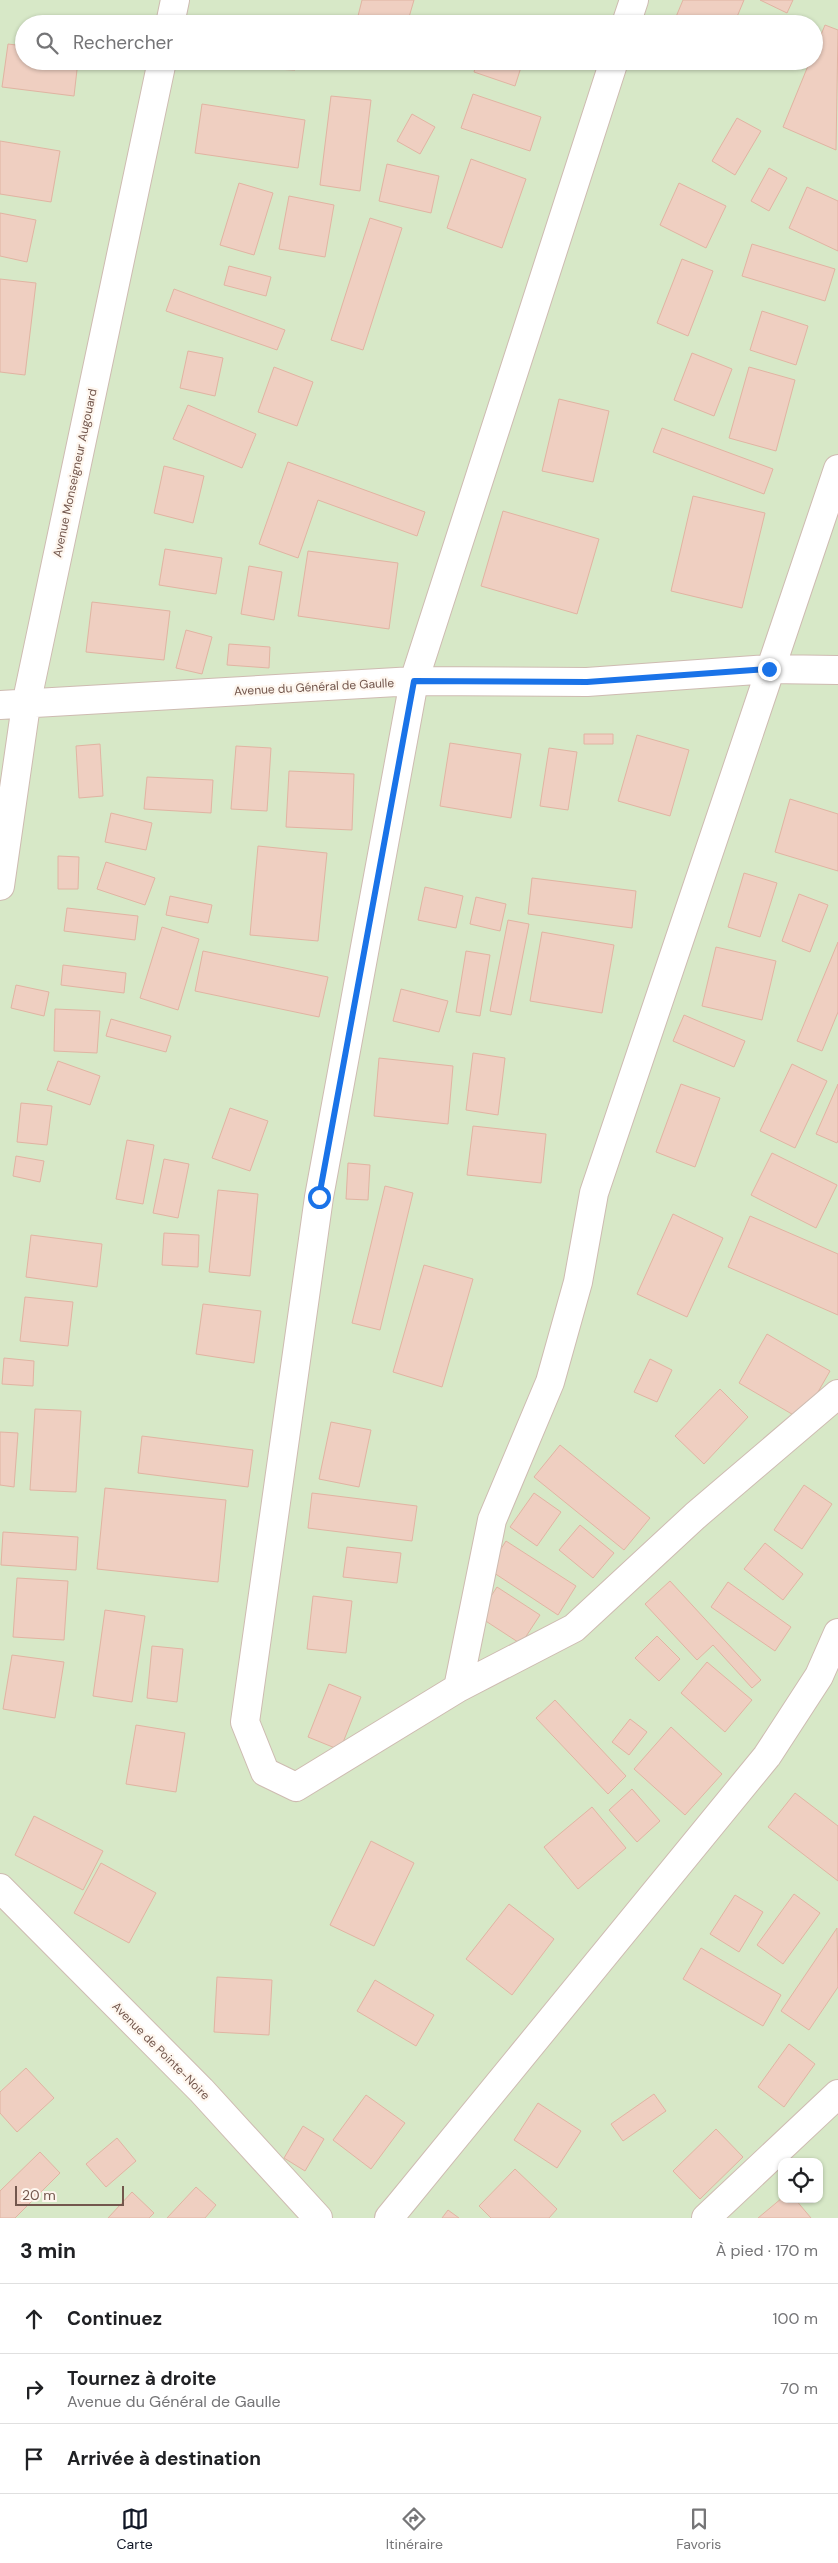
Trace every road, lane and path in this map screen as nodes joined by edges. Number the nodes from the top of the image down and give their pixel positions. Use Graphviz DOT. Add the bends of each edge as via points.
graph roads {
  1 [pos="174,0"];
  2 [pos="634,0"];
  3 [pos="172,15"];
  4 [pos="629,15"];
  5 [pos="160,70"];
  6 [pos="611,70"];
  7 [pos="838,469"];
  8 [pos="769,669"];
  9 [pos="838,670"];
  10 [pos="414,681"];
  11 [pos="13,705"];
  12 [pos="0,886"];
  13 [pos="838,1394"];
  14 [pos="838,1633"];
  15 [pos="458,1688"];
  16 [pos="0,1888"];
  17 [pos="838,2094"];
  18 [pos="318,2218"];
  19 [pos="389,2218"];
  20 [pos="706,2218"];
  1 -- 3 [label="street"];
  2 -- 4 [label="street"];
  5 -- 11 [label="street, Avenue Monseigneur Augouard"];
  6 -- 10 [label="street"];
  7 -- 8 [label="street"];
  8 -- 9 [label="street, Avenue du Général de Gaulle"];
  8 -- 10 [label="street, Avenue du Général de Gaulle" via="587,682"];
  8 -- 15 [label="street" via="594,1192 578,1282 550,1382 492,1520"];
  10 -- 11 [label="street, Avenue du Général de Gaulle"];
  10 -- 15 [label="street" via="319,1197 246,1722 265,1772 296,1787"];
  11 -- 12 [label="street, Avenue Monseigneur Augouard"];
  13 -- 15 [label="street" via="695,1516 574,1628"];
  14 -- 19 [label="street" via="819,1676 767,1756"];
  16 -- 18 [label="street, Avenue de Pointe-Noire" via="201,2090"];
  17 -- 20 [label="street"];
}
